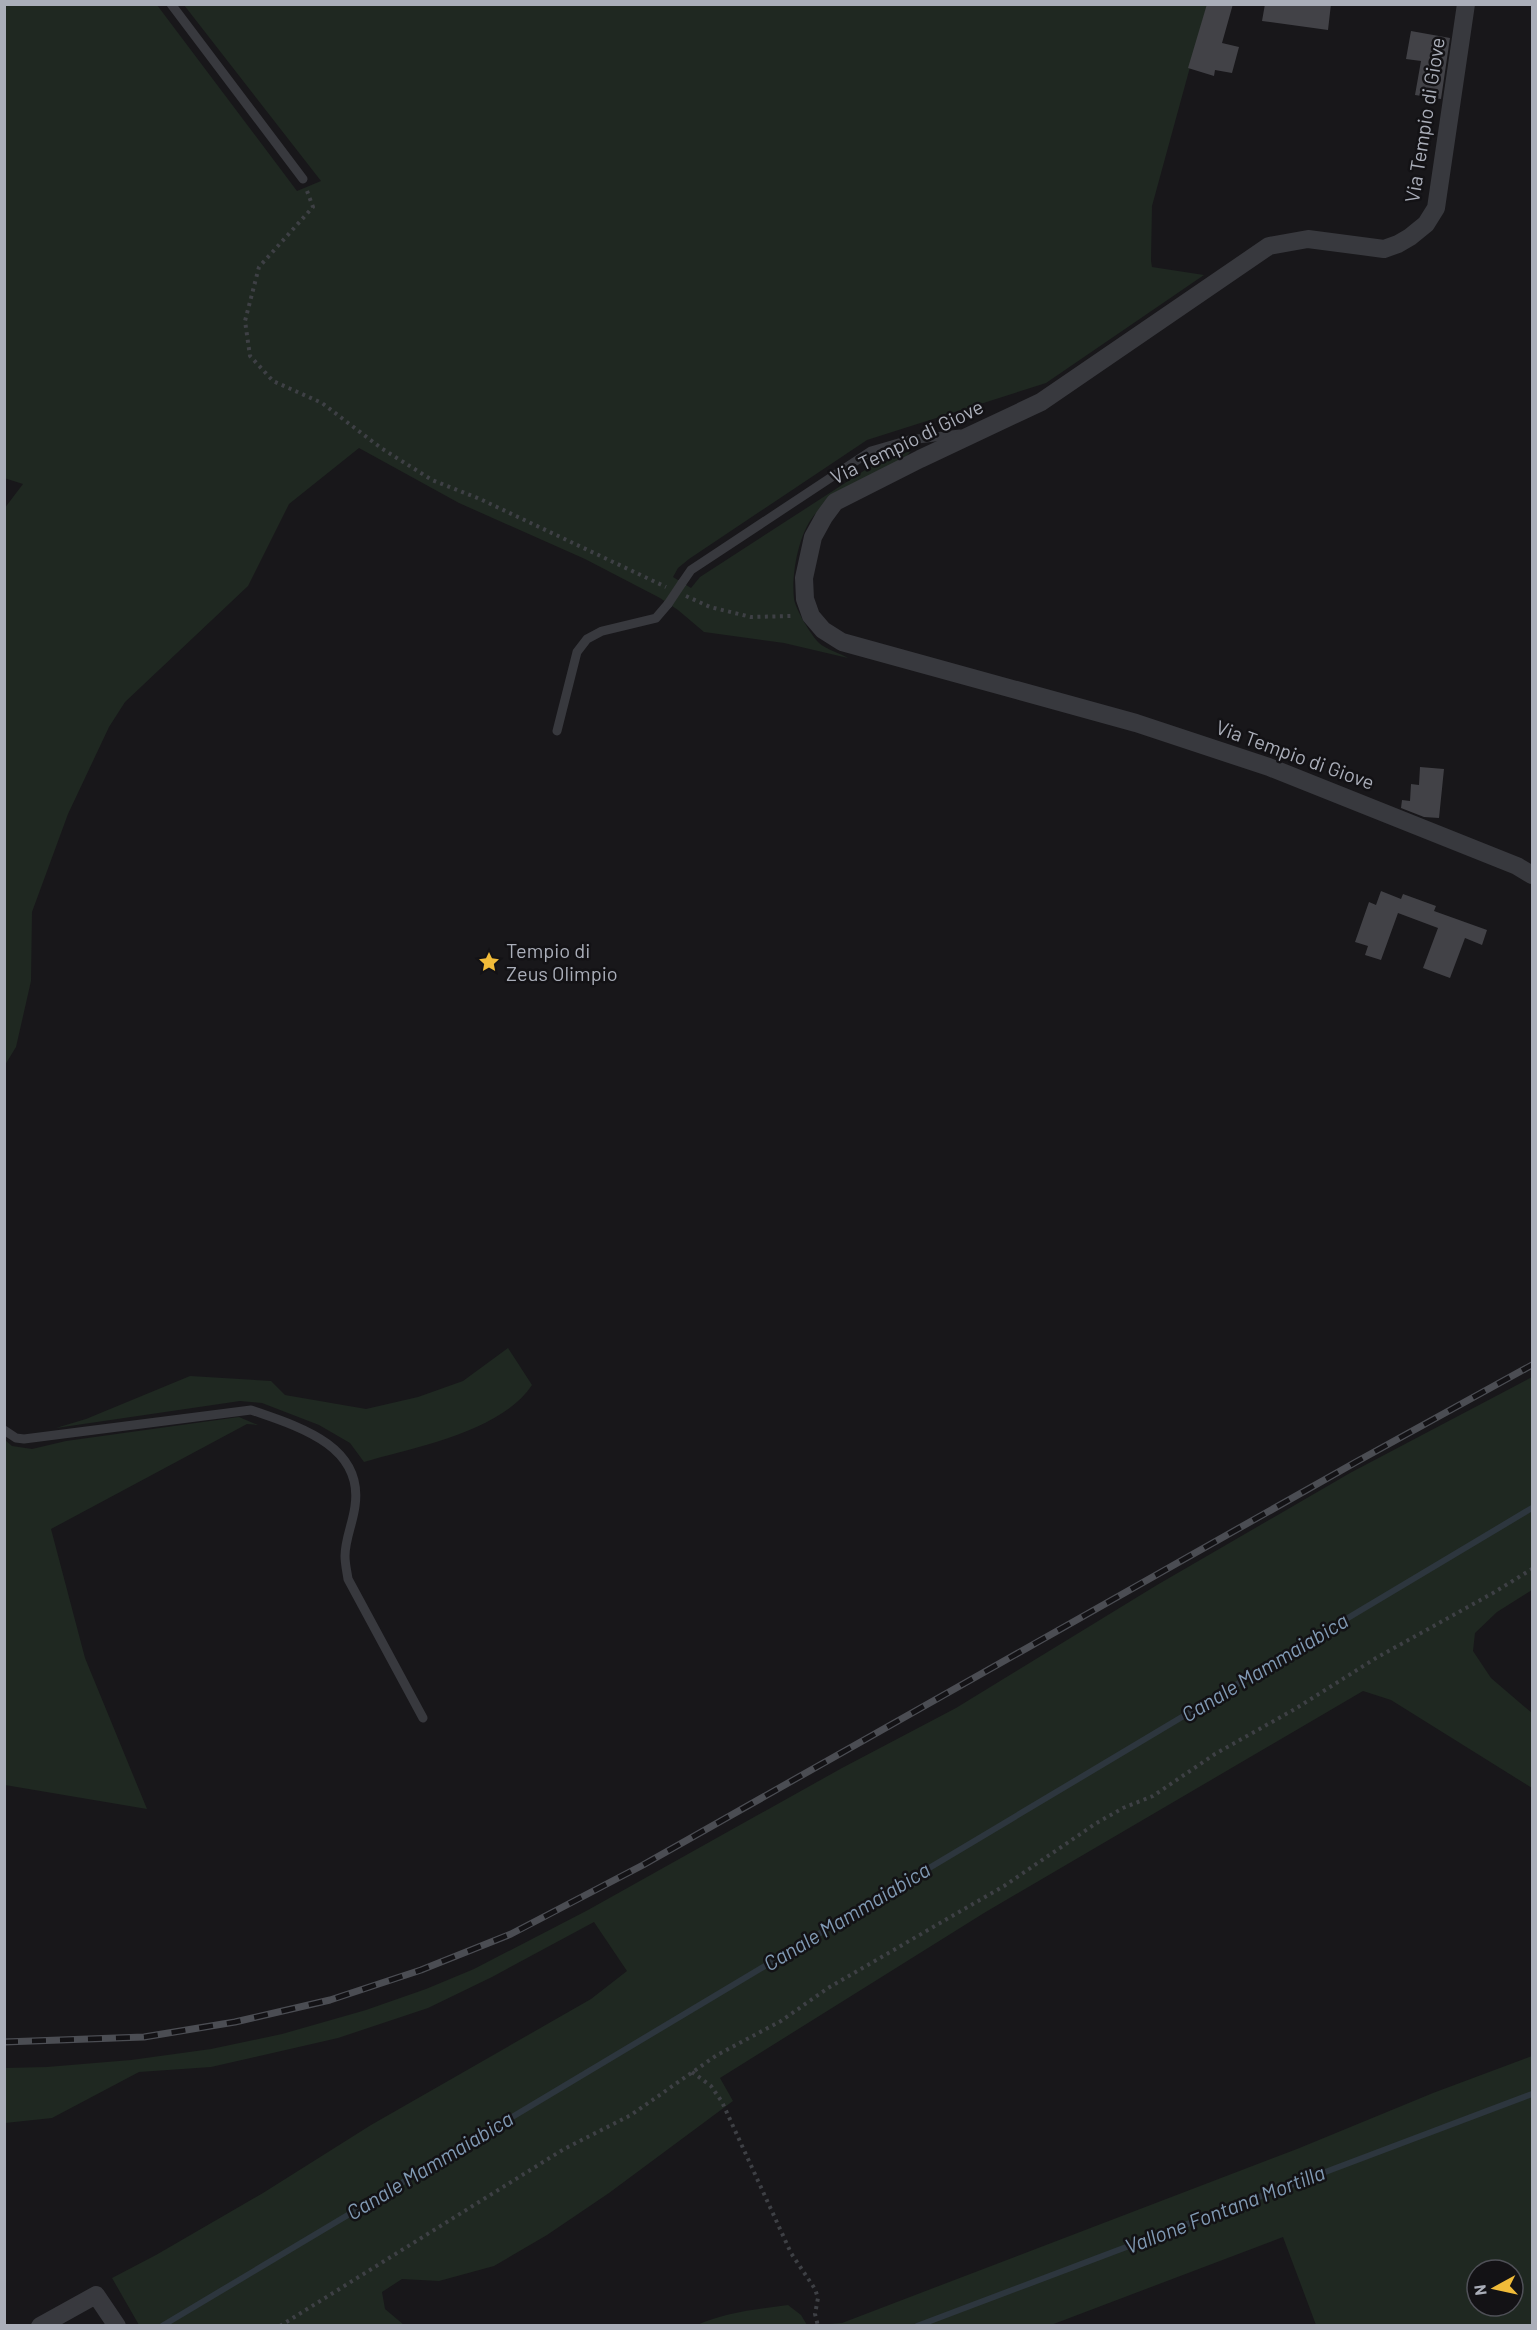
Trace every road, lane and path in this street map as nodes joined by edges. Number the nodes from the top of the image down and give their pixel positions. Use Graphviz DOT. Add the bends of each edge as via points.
graph roads {
  1 [pos="171,4"];
  2 [pos="1466,4"];
  3 [pos="303,179"];
  4 [pos="978,432"];
  5 [pos="670,588"];
  6 [pos="681,588"];
  7 [pos="811,616"];
  8 [pos="557,731"];
  9 [pos="1533,875"];
  10 [pos="4,1430"];
  11 [pos="1533,1569"];
  12 [pos="423,1718"];
  13 [pos="692,2072"];
  14 [pos="114,2321"];
  15 [pos="40,2325"];
  16 [pos="280,2325"];
  17 [pos="818,2325"];
  1 -- 3 [label="lane"];
  2 -- 4 [label="street, Via Tempio di Giove" via="1436,208 1426,224 1384,249 1308,239 1269,246 1041,402"];
  3 -- 5 [label="path" via="313,207 259,267 245,321 249,356 273,381 322,403 381,448 432,480"];
  4 -- 6 [label="lane" via="909,440 871,451 691,570"];
  4 -- 7 [label="street, Via Tempio di Giove" via="835,502 813,537 804,578"];
  6 -- 7 [label="path" via="710,607 751,617"];
  6 -- 8 [label="lane, bridge" via="656,618 602,631 587,639 578,652"];
  7 -- 9 [label="street, Via Tempio di Giove" via="823,630 842,642 1136,723 1269,767"];
  10 -- 12 [label="lane" via="24,1439 251,1410 332,1445 347,1464 357,1487 345,1556 348,1579"];
  11 -- 13 [label="path" via="1376,1658 1152,1796 1095,1824 1004,1886"];
  13 -- 16 [label="path" via="631,2115 564,2149"];
  13 -- 17 [label="path" via="711,2086 722,2102 791,2253 815,2289"];
  14 -- 15 [label="street" via="96,2295"];
}
